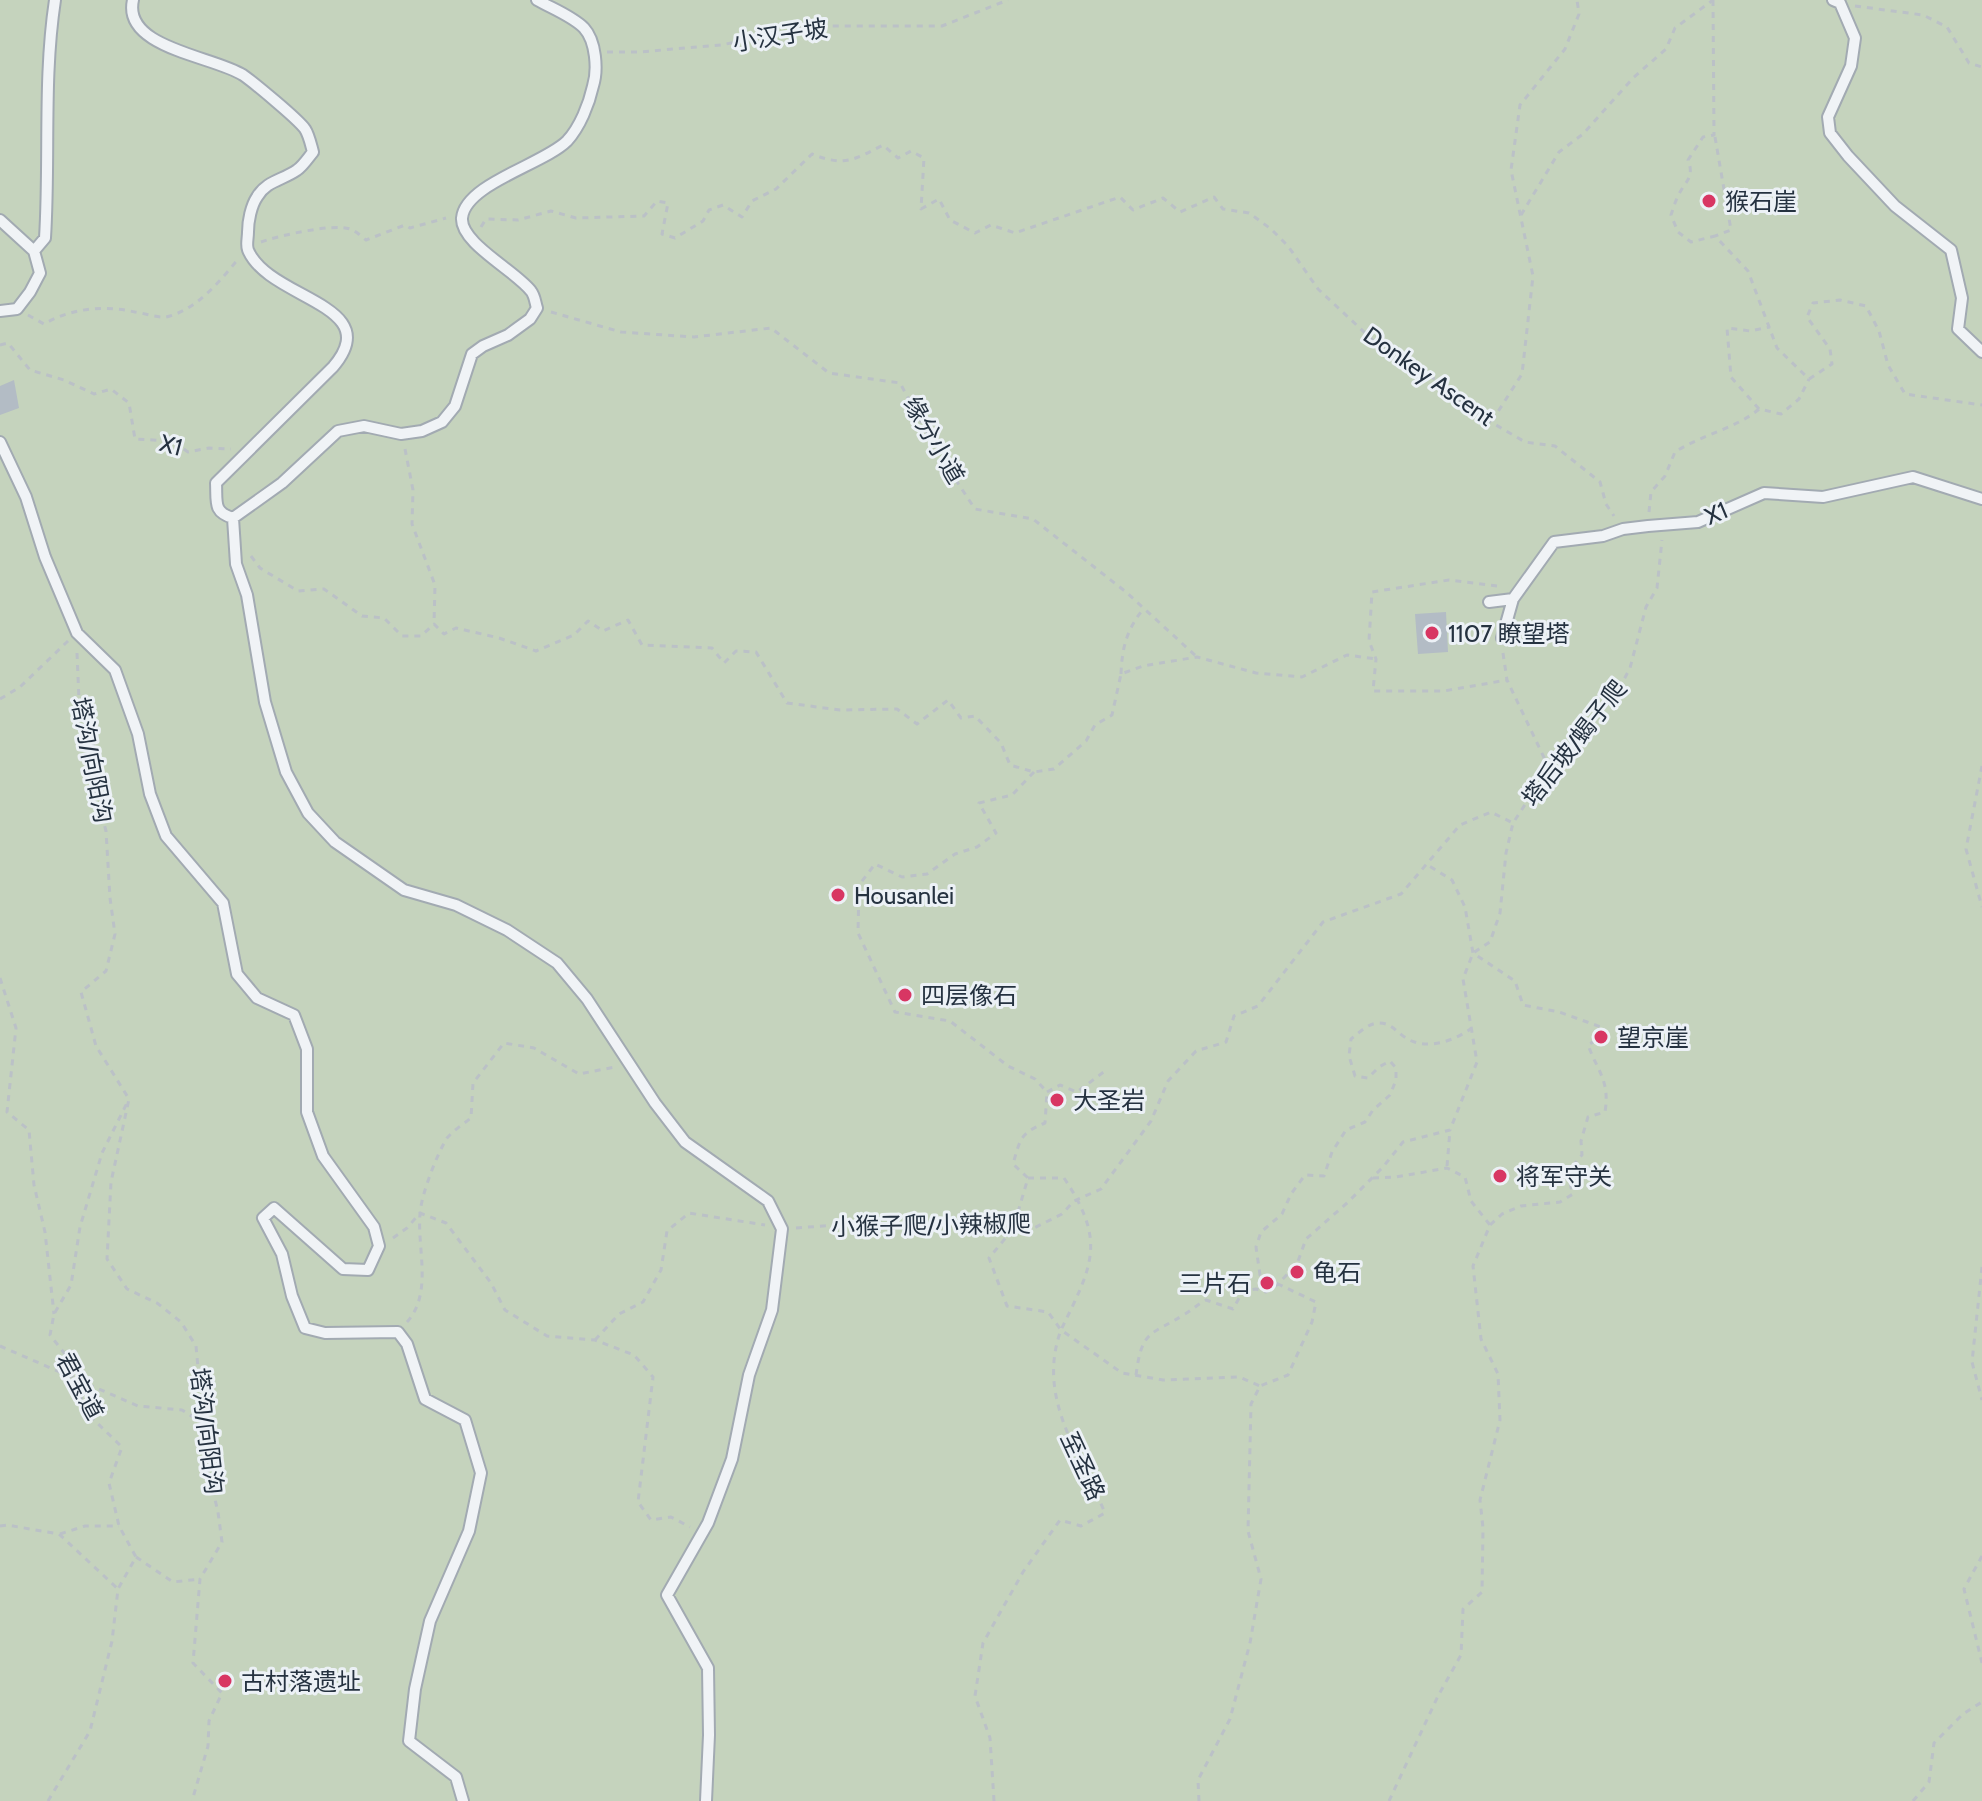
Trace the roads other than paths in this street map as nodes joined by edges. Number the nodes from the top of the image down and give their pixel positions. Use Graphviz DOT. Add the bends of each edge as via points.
graph roads {
  1 [pos="55,0"];
  2 [pos="133,0"];
  3 [pos="537,0"];
  4 [pos="1836,2"];
  5 [pos="0,220"];
  6 [pos="34,251"];
  7 [pos="0,311"];
  8 [pos="1982,352"];
  9 [pos="0,442"];
  10 [pos="1982,499"];
  11 [pos="233,518"];
  12 [pos="1513,599"];
  13 [pos="1489,602"];
  14 [pos="1502,638"];
  15 [pos="463,1801"];
  16 [pos="706,1801"];
  1 -- 6 [label="lane" via="46,117 45,238"];
  2 -- 11 [label="lane" via="137,26 157,42 242,75 305,129 313,152 298,170 268,184 256,197 247,249 277,282 340,316 349,334 345,353 333,367 216,483 217,507"];
  3 -- 11 [label="lane" via="585,29 595,52 588,105 567,141 488,186 462,214 462,228 533,293 537,308 508,335 472,354 455,406 442,422 401,434 364,426 338,431 282,483"];
  4 -- 8 [label="lane" via="1855,38 1851,66 1828,117 1830,133 1895,206 1951,250 1962,298 1958,329"];
  5 -- 6 [label="lane"];
  6 -- 7 [label="lane" via="40,273 30,292 17,309"];
  9 -- 15 [label="lane" via="77,633 115,670 166,836 223,903 237,974 257,998 294,1015 307,1049 307,1112 323,1156 374,1227 379,1246 368,1270 343,1269 274,1208 263,1218 282,1254 305,1328 325,1333 398,1332 425,1399 465,1420 481,1473 469,1531 430,1621 409,1741 456,1777"];
  10 -- 12 [label="lane, X1" via="1913,477 1823,497 1764,493 1698,522 1554,542"];
  11 -- 16 [label="lane" via="236,564 247,595 265,702 286,772 308,813 335,842 404,890 456,905 557,963 685,1142 768,1201 782,1229 772,1310 749,1375 732,1459 702,1533 667,1595 708,1668"];
  12 -- 13 [label="lane"];
  12 -- 14 [label="lane, X1"];
}
